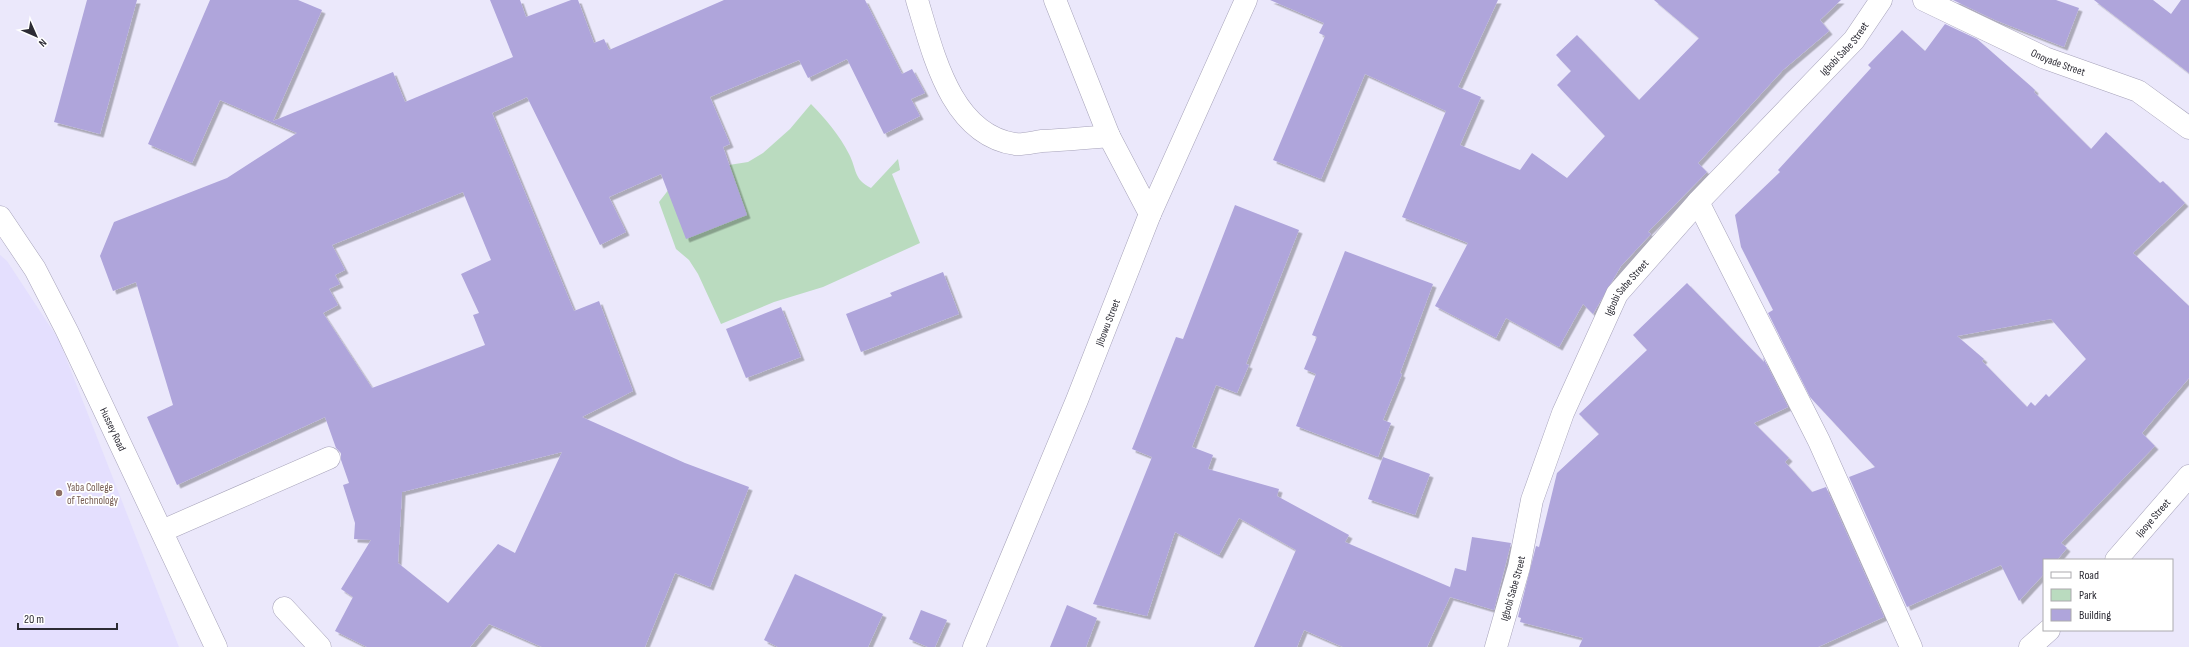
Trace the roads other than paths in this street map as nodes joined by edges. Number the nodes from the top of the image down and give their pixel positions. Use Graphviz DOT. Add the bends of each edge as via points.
graph roads {
  1 [pos="917,0"];
  2 [pos="1055,0"];
  3 [pos="1246,0"];
  4 [pos="1881,0"];
  5 [pos="1924,0"];
  6 [pos="2189,128"];
  7 [pos="1109,136"];
  8 [pos="1698,202"];
  9 [pos="1150,214"];
  10 [pos="0,217"];
  11 [pos="329,458"];
  12 [pos="2189,476"];
  13 [pos="162,531"];
  14 [pos="2117,559"];
  15 [pos="284,608"];
  16 [pos="2048,631"];
  17 [pos="216,647"];
  18 [pos="320,647"];
  19 [pos="974,647"];
  20 [pos="1496,647"];
  21 [pos="1910,647"];
  22 [pos="2030,647"];
  1 -- 7 [label="street" via="946,83 960,108 974,125 992,136 1015,144"];
  2 -- 7 [label="street"];
  3 -- 9 [label="street, Jibowu Street"];
  4 -- 8 [label="street, Igbobi Sabe Street" via="1854,40"];
  5 -- 6 [label="street, Onoyade Street" via="2045,58 2138,91"];
  7 -- 9 [label="street"];
  8 -- 20 [label="street, Igbobi Sabe Street" via="1617,294 1594,343 1563,413 1532,500 1519,566"];
  8 -- 21 [label="street" via="1819,441"];
  9 -- 19 [label="street, Jibowu Street" via="1077,400"];
  10 -- 13 [label="street, Hussey Road" via="39,276"];
  11 -- 13 [label="street"];
  12 -- 14 [label="street, Ijaoye Street"];
  13 -- 17 [label="street, Hussey Road"];
  15 -- 18 [label="street"];
  16 -- 22 [label="street"];
}
